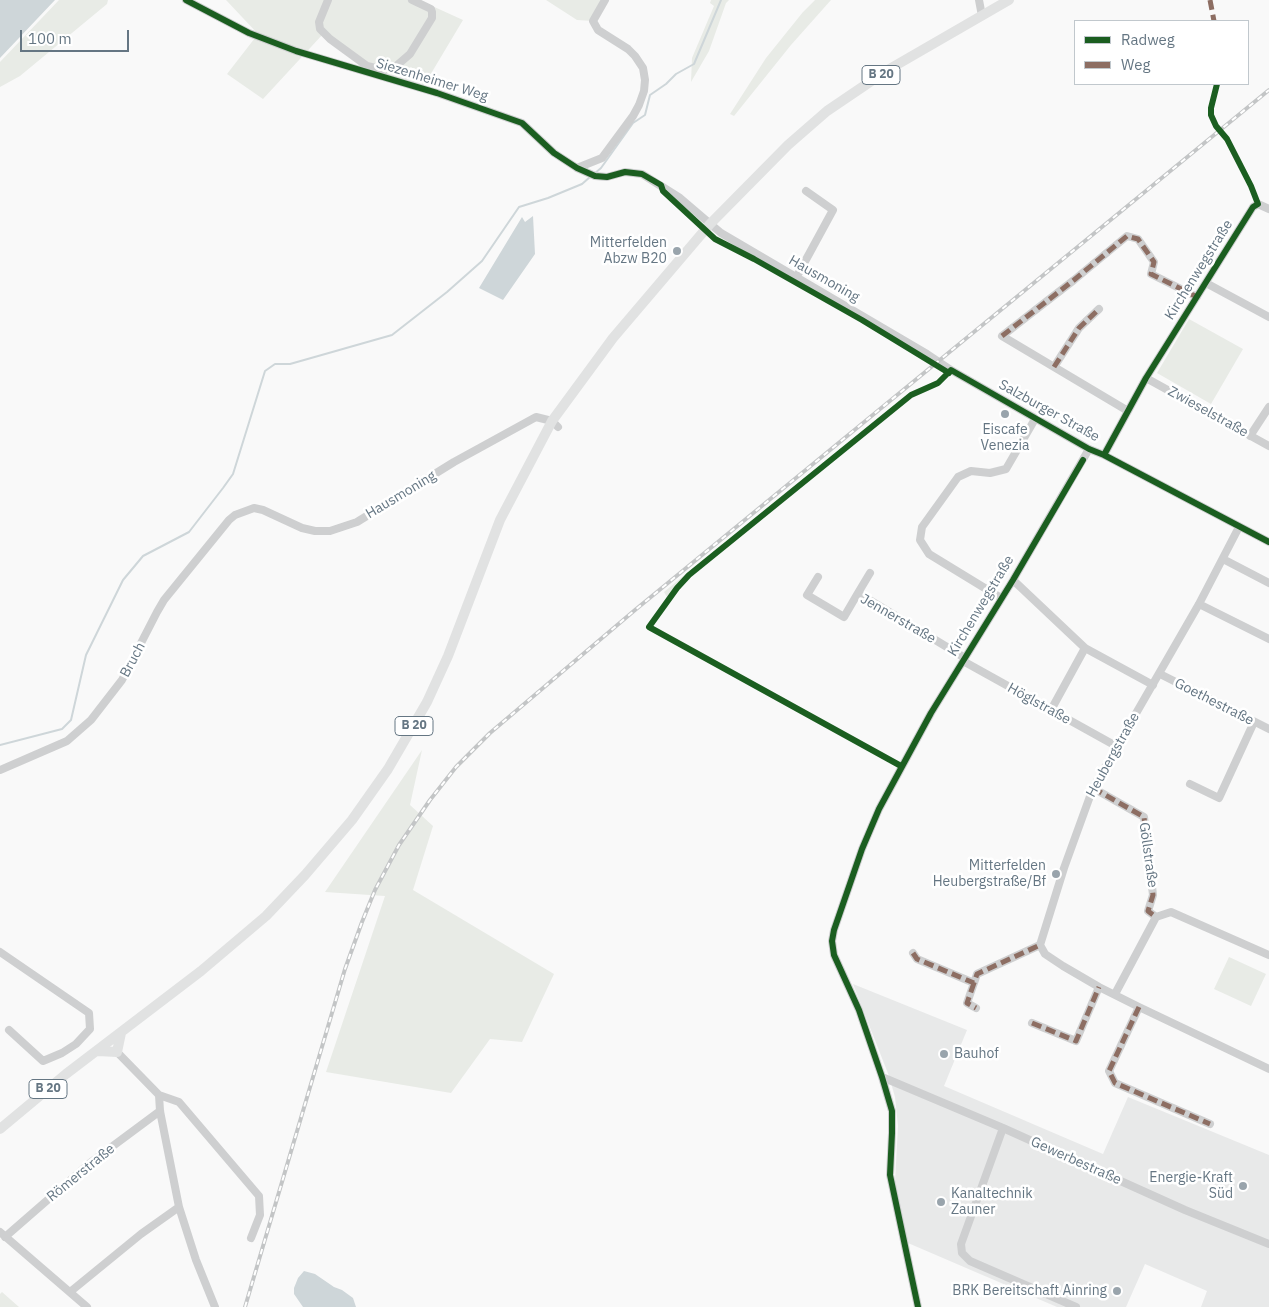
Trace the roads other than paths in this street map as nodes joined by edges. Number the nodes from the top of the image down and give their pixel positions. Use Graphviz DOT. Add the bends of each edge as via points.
graph roads {
  1 [pos="186,0"];
  2 [pos="328,0"];
  3 [pos="412,0"];
  4 [pos="605,0"];
  5 [pos="978,0"];
  6 [pos="1009,0"];
  7 [pos="982,16"];
  8 [pos="395,67"];
  9 [pos="396,82"];
  10 [pos="577,168"];
  11 [pos="806,191"];
  12 [pos="1269,209"];
  13 [pos="710,224"];
  14 [pos="796,278"];
  15 [pos="1206,283"];
  16 [pos="1197,297"];
  17 [pos="1099,308"];
  18 [pos="1269,317"];
  19 [pos="927,354"];
  20 [pos="1054,368"];
  21 [pos="1146,378"];
  22 [pos="1269,407"];
  23 [pos="1128,411"];
  24 [pos="1035,419"];
  25 [pos="555,424"];
  26 [pos="1250,436"];
  27 [pos="1269,446"];
  28 [pos="1089,449"];
  29 [pos="1104,455"];
  30 [pos="235,515"];
  31 [pos="1239,527"];
  32 [pos="1269,542"];
  33 [pos="1222,559"];
  34 [pos="870,573"];
  35 [pos="818,577"];
  36 [pos="1012,580"];
  37 [pos="1269,583"];
  38 [pos="858,593"];
  39 [pos="1001,598"];
  40 [pos="1199,604"];
  41 [pos="1269,639"];
  42 [pos="1085,648"];
  43 [pos="964,659"];
  44 [pos="1160,674"];
  45 [pos="1153,685"];
  46 [pos="1051,710"];
  47 [pos="1254,722"];
  48 [pos="1269,730"];
  49 [pos="1116,746"];
  50 [pos="0,770"];
  51 [pos="1190,784"];
  52 [pos="1093,788"];
  53 [pos="1156,916"];
  54 [pos="1040,945"];
  55 [pos="0,952"];
  56 [pos="913,953"];
  57 [pos="1269,956"];
  58 [pos="974,984"];
  59 [pos="1099,986"];
  60 [pos="1115,994"];
  61 [pos="1139,1007"];
  62 [pos="976,1008"];
  63 [pos="1032,1023"];
  64 [pos="9,1030"];
  65 [pos="121,1033"];
  66 [pos="98,1050"];
  67 [pos="117,1052"];
  68 [pos="1269,1069"];
  69 [pos="882,1077"];
  70 [pos="159,1095"];
  71 [pos="160,1112"];
  72 [pos="1210,1124"];
  73 [pos="1003,1128"];
  74 [pos="0,1130"];
  75 [pos="180,1207"];
  76 [pos="3,1234"];
  77 [pos="251,1238"];
  78 [pos="1269,1244"];
  79 [pos="70,1292"];
  80 [pos="88,1307"];
  81 [pos="215,1307"];
  82 [pos="918,1307"];
  83 [pos="1076,1307"];
  1 -- 9 [label="street, Siezenheimer Weg" via="249,33"];
  2 -- 8 [label="street" via="319,22 320,30 367,66 384,70"];
  3 -- 8 [label="street" via="427,6 433,15 410,54"];
  4 -- 10 [label="street" via="593,21 598,30 635,56 643,68 644,91 633,116 602,158"];
  5 -- 7 [label="street"];
  6 -- 7 [label="main road, B 20"];
  7 -- 13 [label="main road, B 20" via="886,71 827,111 788,145"];
  8 -- 9 [label="street"];
  9 -- 10 [label="street, Siezenheimer Weg" via="522,123 554,153"];
  10 -- 13 [label="street, Siezenheimer Weg" via="607,178 625,172 642,174 680,198"];
  11 -- 14 [label="street, Hausmoning" via="834,210"];
  12 -- 15 [label="street, Kirchenwegstraße" via="1258,204 1253,208"];
  13 -- 14 [label="street, Hausmoning"];
  13 -- 25 [label="main road, B 20" via="612,338"];
  14 -- 19 [label="street, Hausmoning"];
  15 -- 16 [label="street, Kirchenwegstraße"];
  15 -- 18 [label="street"];
  16 -- 20 [label="street" via="1151,274 1154,262 1138,239 1127,236 1002,336"];
  16 -- 21 [label="street, Kirchenwegstraße"];
  17 -- 20 [label="street" via="1078,328"];
  19 -- 24 [label="street, Salzburger Straße"];
  20 -- 23 [label="street"];
  21 -- 23 [label="street, Kirchenwegstraße"];
  21 -- 26 [label="street, Zwieselstraße"];
  22 -- 26 [label="street"];
  23 -- 29 [label="street, Kirchenwegstraße"];
  24 -- 28 [label="street, Salzburger Straße"];
  24 -- 39 [label="street" via="1006,469 990,474 971,471 958,477 922,527 920,540 929,554"];
  25 -- 30 [label="street, Hausmoning" via="536,417 454,462 357,522 330,531 302,528 254,508"];
  25 -- 65 [label="main road, B 20" via="500,520 448,656 410,732 372,794 330,847 266,916"];
  26 -- 27 [label="street, Zwieselstraße"];
  28 -- 29 [label="street, Salzburger Straße"];
  28 -- 36 [label="street, Kirchenwegstraße"];
  29 -- 31 [label="street, Salzburger Straße"];
  30 -- 50 [label="street, Bruch" via="164,600 122,680 91,720 67,742"];
  31 -- 32 [label="street, Salzburger Straße"];
  31 -- 33 [label="street, Heubergstraße"];
  33 -- 37 [label="street"];
  33 -- 40 [label="street, Heubergstraße"];
  34 -- 38 [label="street"];
  35 -- 38 [label="street, Jennerstraße" via="807,595 844,617"];
  36 -- 39 [label="street, Kirchenwegstraße"];
  36 -- 42 [label="street"];
  38 -- 43 [label="street, Jennerstraße"];
  39 -- 43 [label="street, Kirchenwegstraße"];
  40 -- 41 [label="street"];
  40 -- 44 [label="street, Heubergstraße"];
  42 -- 45 [label="street"];
  42 -- 46 [label="street"];
  43 -- 46 [label="street, Höglstraße"];
  43 -- 69 [label="street, Kirchenwegstraße" via="879,809 838,914 832,941 834,955 859,1010"];
  44 -- 45 [label="street, Heubergstraße"];
  44 -- 47 [label="street, Goethestraße"];
  45 -- 49 [label="street, Heubergstraße"];
  46 -- 49 [label="street, Höglstraße"];
  47 -- 48 [label="street, Goethestraße"];
  47 -- 51 [label="street" via="1219,798"];
  49 -- 52 [label="street, Heubergstraße"];
  52 -- 53 [label="street, Göllstraße" via="1144,817 1153,895 1148,911"];
  52 -- 54 [label="street, Heubergstraße"];
  53 -- 57 [label="street" via="1171,912"];
  53 -- 60 [label="street"];
  54 -- 58 [label="street" via="978,974"];
  54 -- 59 [label="street" via="1045,954"];
  55 -- 64 [label="street" via="89,1013 90,1030 76,1044 43,1061"];
  56 -- 58 [label="street" via="917,959"];
  58 -- 62 [label="street" via="967,1003"];
  59 -- 60 [label="street"];
  59 -- 63 [label="street" via="1076,1041"];
  60 -- 61 [label="street"];
  61 -- 68 [label="street"];
  61 -- 72 [label="street" via="1109,1071 1115,1083"];
  65 -- 66 [label="main road, B 20"];
  65 -- 67 [label="main road"];
  66 -- 67 [label="main road"];
  66 -- 74 [label="main road, B 20"];
  67 -- 70 [label="street"];
  69 -- 73 [label="street, Gewerbestraße"];
  69 -- 82 [label="street, Kirchenwegstraße" via="893,1121 890,1175"];
  70 -- 71 [label="street"];
  70 -- 77 [label="street" via="179,1102 259,1196 260,1215"];
  71 -- 75 [label="street"];
  71 -- 76 [label="street, Römerstraße" via="90,1163"];
  73 -- 78 [label="street, Gewerbestraße"];
  73 -- 83 [label="street" via="961,1244 962,1253 970,1261"];
  75 -- 79 [label="street"];
  75 -- 81 [label="street"];
  76 -- 79 [label="street, Römerstraße"];
  79 -- 80 [label="street, Römerstraße"];
}
